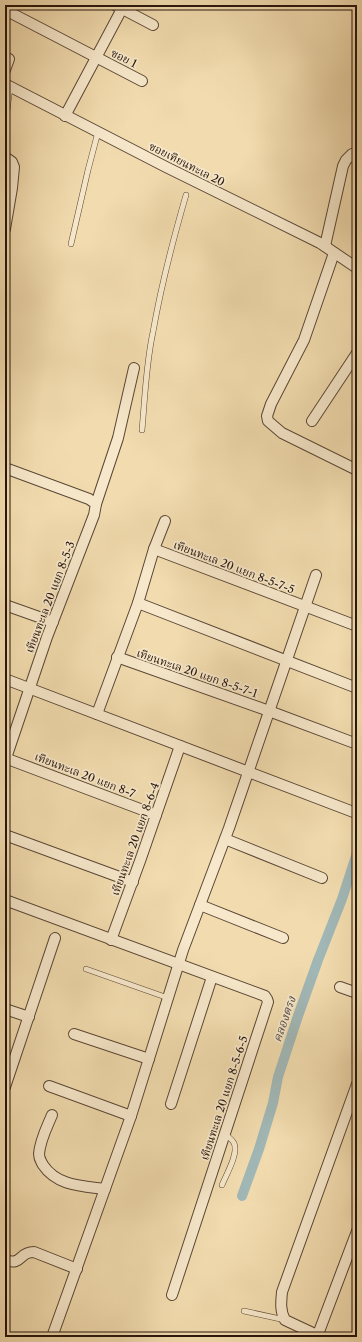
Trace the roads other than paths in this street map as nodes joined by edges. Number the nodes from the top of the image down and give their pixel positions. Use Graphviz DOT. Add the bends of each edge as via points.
graph roads {
  1 [pos="120,6"];
  2 [pos="13,14"];
  3 [pos="153,25"];
  4 [pos="96,57"];
  5 [pos="9,59"];
  6 [pos="5,70"];
  7 [pos="142,81"];
  8 [pos="8,85"];
  9 [pos="66,116"];
  10 [pos="5,127"];
  11 [pos="98,132"];
  12 [pos="357,154"];
  13 [pos="5,157"];
  14 [pos="186,195"];
  15 [pos="5,229"];
  16 [pos="71,244"];
  17 [pos="325,246"];
  18 [pos="334,253"];
  19 [pos="357,268"];
  20 [pos="357,353"];
  21 [pos="134,368"];
  22 [pos="312,421"];
  23 [pos="142,430"];
  24 [pos="5,468"];
  25 [pos="357,470"];
  26 [pos="96,504"];
  27 [pos="164,521"];
  28 [pos="154,549"];
  29 [pos="316,576"];
  30 [pos="138,603"];
  31 [pos="5,605"];
  32 [pos="305,607"];
  33 [pos="53,622"];
  34 [pos="357,626"];
  35 [pos="117,657"];
  36 [pos="286,660"];
  37 [pos="5,679"];
  38 [pos="29,688"];
  39 [pos="357,688"];
  40 [pos="269,711"];
  41 [pos="97,714"];
  42 [pos="357,744"];
  43 [pos="180,746"];
  44 [pos="5,759"];
  45 [pos="248,772"];
  46 [pos="356,813"];
  47 [pos="156,815"];
  48 [pos="5,835"];
  49 [pos="225,839"];
  50 [pos="322,878"];
  51 [pos="132,882"];
  52 [pos="5,900"];
  53 [pos="200,905"];
  54 [pos="56,938"];
  55 [pos="283,938"];
  56 [pos="111,940"];
  57 [pos="178,965"];
  58 [pos="86,969"];
  59 [pos="212,977"];
  60 [pos="340,987"];
  61 [pos="357,993"];
  62 [pos="168,998"];
  63 [pos="5,1009"];
  64 [pos="29,1017"];
  65 [pos="74,1034"];
  66 [pos="149,1058"];
  67 [pos="357,1084"];
  68 [pos="49,1086"];
  69 [pos="5,1088"];
  70 [pos="171,1104"];
  71 [pos="52,1115"];
  72 [pos="131,1116"];
  73 [pos="225,1134"];
  74 [pos="222,1185"];
  75 [pos="105,1189"];
  76 [pos="357,1231"];
  77 [pos="5,1260"];
  78 [pos="76,1269"];
  79 [pos="172,1295"];
  80 [pos="244,1311"];
  81 [pos="284,1320"];
  82 [pos="317,1336"];
  83 [pos="52,1337"];
  1 -- 3 [label="street"];
  1 -- 4 [label="street"];
  2 -- 4 [label="street, ซอย 1"];
  4 -- 7 [label="street, ซอย 1"];
  4 -- 9 [label="street"];
  5 -- 6 [label="street"];
  8 -- 9 [label="street, ซอยเทียนทะเล 20"];
  8 -- 10 [label="lane"];
  9 -- 11 [label="street, ซอยเทียนทะเล 20"];
  11 -- 16 [label="lane"];
  11 -- 17 [label="street, ซอยเทียนทะเล 20" via="190,181"];
  12 -- 17 [label="street" via="352,154 343,166"];
  13 -- 15 [label="street" via="14,167"];
  14 -- 23 [label="lane" via="172,243 152,333"];
  17 -- 18 [label="street, ซอยเทียนทะเล 20"];
  18 -- 19 [label="street, ซอยเทียนทะเล 20"];
  18 -- 25 [label="street" via="304,340 267,416 268,421 282,434"];
  20 -- 22 [label="street"];
  21 -- 26 [label="street, เทียนทะเล 20 แยก 8-5-3" via="118,438"];
  24 -- 26 [label="street" via="89,499"];
  26 -- 33 [label="street, เทียนทะเล 20 แยก 8-5-3"];
  27 -- 28 [label="street"];
  28 -- 30 [label="street"];
  28 -- 32 [label="street, เทียนทะเล 20 แยก 8-5-7-5"];
  29 -- 32 [label="street"];
  30 -- 35 [label="street"];
  30 -- 36 [label="street"];
  31 -- 33 [label="street"];
  32 -- 34 [label="street, เทียนทะเล 20 แยก 8-5-7-5"];
  32 -- 36 [label="street"];
  33 -- 38 [label="street, เทียนทะเล 20 แยก 8-5-3"];
  35 -- 40 [label="street, เทียนทะเล 20 แยก 8-5-7-1"];
  35 -- 41 [label="street"];
  36 -- 39 [label="street"];
  36 -- 40 [label="street"];
  37 -- 38 [label="street"];
  38 -- 41 [label="street"];
  38 -- 44 [label="street, เทียนทะเล 20 แยก 8-5-3"];
  40 -- 42 [label="street, เทียนทะเล 20 แยก 8-5-7-1"];
  40 -- 45 [label="street"];
  41 -- 43 [label="street"];
  43 -- 45 [label="street"];
  43 -- 47 [label="street, เทียนทะเล 20 แยก 8-6-4"];
  44 -- 47 [label="street, เทียนทะเล 20 แยก 8-7"];
  45 -- 46 [label="street"];
  45 -- 49 [label="street"];
  47 -- 51 [label="street, เทียนทะเล 20 แยก 8-6-4"];
  48 -- 51 [label="street"];
  49 -- 50 [label="street"];
  49 -- 53 [label="street"];
  51 -- 56 [label="street, เทียนทะเล 20 แยก 8-6-4"];
  52 -- 56 [label="street, เทียนทะเล 20 แยก 8-5-6-5"];
  53 -- 55 [label="street"];
  53 -- 57 [label="street"];
  54 -- 64 [label="street"];
  56 -- 57 [label="street, เทียนทะเล 20 แยก 8-5-6-5"];
  57 -- 59 [label="street, เทียนทะเล 20 แยก 8-5-6-5"];
  57 -- 62 [label="street"];
  58 -- 62 [label="lane"];
  59 -- 70 [label="street"];
  59 -- 73 [label="street, เทียนทะเล 20 แยก 8-5-6-5" via="265,996 268,1002"];
  60 -- 61 [label="street"];
  62 -- 66 [label="street"];
  63 -- 64 [label="street"];
  64 -- 69 [label="street"];
  65 -- 66 [label="street"];
  66 -- 72 [label="street"];
  67 -- 81 [label="street" via="284,1287 281,1305"];
  68 -- 72 [label="street"];
  71 -- 75 [label="street" via="39,1153 40,1160 47,1170 57,1180"];
  72 -- 75 [label="street"];
  73 -- 74 [label="lane" via="236,1148"];
  73 -- 79 [label="street, เทียนทะเล 20 แยก 8-5-6-5"];
  75 -- 78 [label="street"];
  76 -- 82 [label="street"];
  77 -- 78 [label="street" via="16,1262 22,1255 34,1252"];
  78 -- 83 [label="street"];
  80 -- 81 [label="lane"];
  81 -- 82 [label="street"];
}
